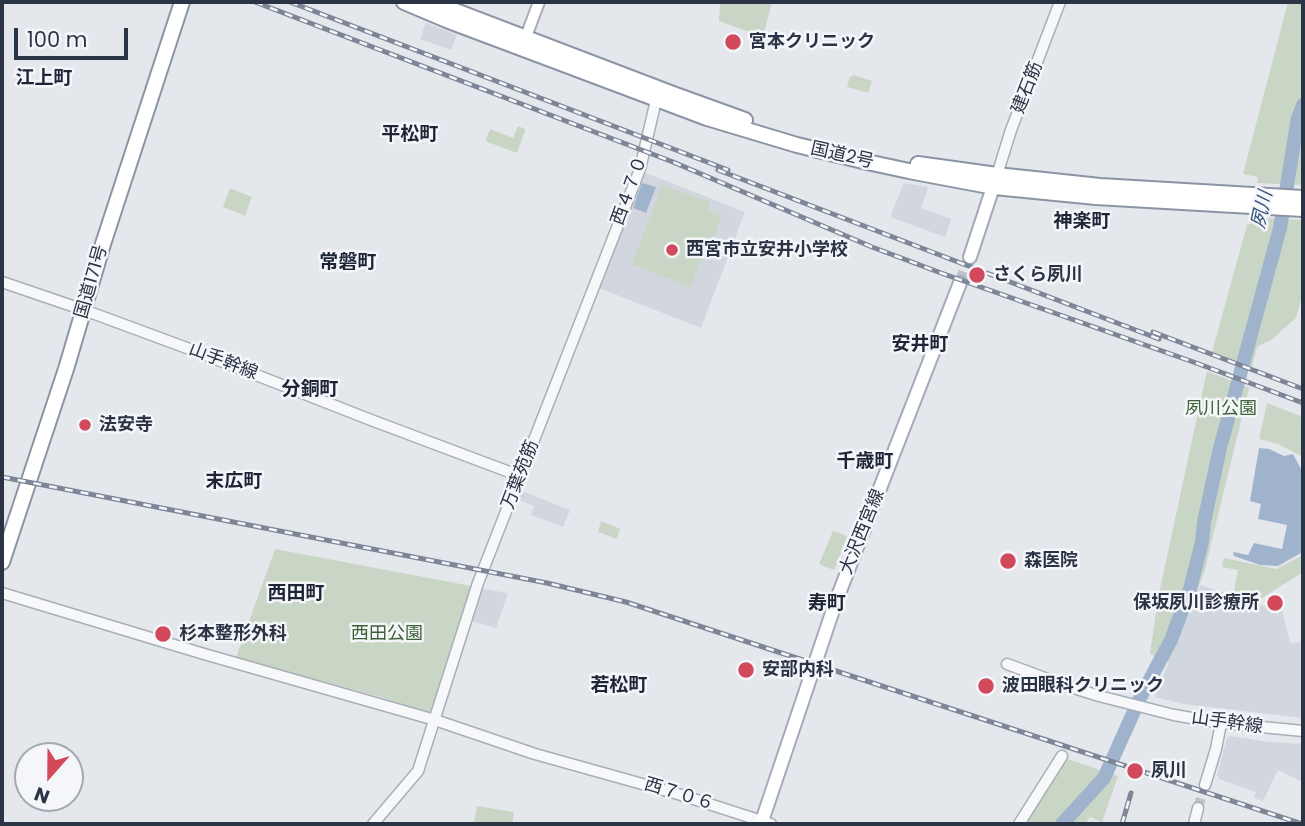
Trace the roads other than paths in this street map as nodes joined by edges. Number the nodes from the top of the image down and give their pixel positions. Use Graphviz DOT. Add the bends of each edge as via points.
graph roads {
  1 [pos="182,2"];
  2 [pos="404,2"];
  3 [pos="432,2"];
  4 [pos="539,2"];
  5 [pos="1060,2"];
  6 [pos="523,42"];
  7 [pos="658,93"];
  8 [pos="995,181"];
  9 [pos="1299,203"];
  10 [pos="970,257"];
  11 [pos="2,282"];
  12 [pos="960,283"];
  13 [pos="84,310"];
  14 [pos="545,413"];
  15 [pos="520,476"];
  16 [pos="2,562"];
  17 [pos="2,593"];
  18 [pos="1007,664"];
  19 [pos="435,720"];
  20 [pos="1221,723"];
  21 [pos="1303,731"];
  22 [pos="1062,756"];
  23 [pos="1205,785"];
  24 [pos="1198,808"];
  25 [pos="765,823"];
  26 [pos="373,824"];
  27 [pos="1019,824"];
  28 [pos="1194,824"];
  1 -- 13 [label="highway, 国道171号"];
  2 -- 6 [label="highway, 国道2号"];
  3 -- 6 [label="highway, 国道2号"];
  4 -- 6 [label="main road"];
  5 -- 8 [label="street, 建石筋"];
  6 -- 7 [label="highway, 国道2号"];
  7 -- 8 [label="highway, 国道2号" via="707,118 797,145 909,171"];
  7 -- 14 [label="street, 西４７０" via="640,169"];
  8 -- 9 [label="highway, 国道2号" via="1096,197"];
  8 -- 10 [label="main road"];
  11 -- 13 [label="street, 山手幹線"];
  12 -- 25 [label="main road, 大沢西宮線" via="836,601"];
  13 -- 15 [label="street, 山手幹線"];
  13 -- 16 [label="highway, 国道171号"];
  14 -- 15 [label="street, 万葉苑筋"];
  15 -- 19 [label="street, 万葉苑筋" via="478,583"];
  17 -- 19 [label="street, 西７０６"];
  18 -- 20 [label="street, 山手幹線" via="1115,701"];
  19 -- 25 [label="street, 西７０６"];
  19 -- 26 [label="street" via="418,771"];
  20 -- 21 [label="street, 山手幹線"];
  20 -- 23 [label="street"];
  22 -- 27 [label="street"];
  24 -- 28 [label="street"];
}
